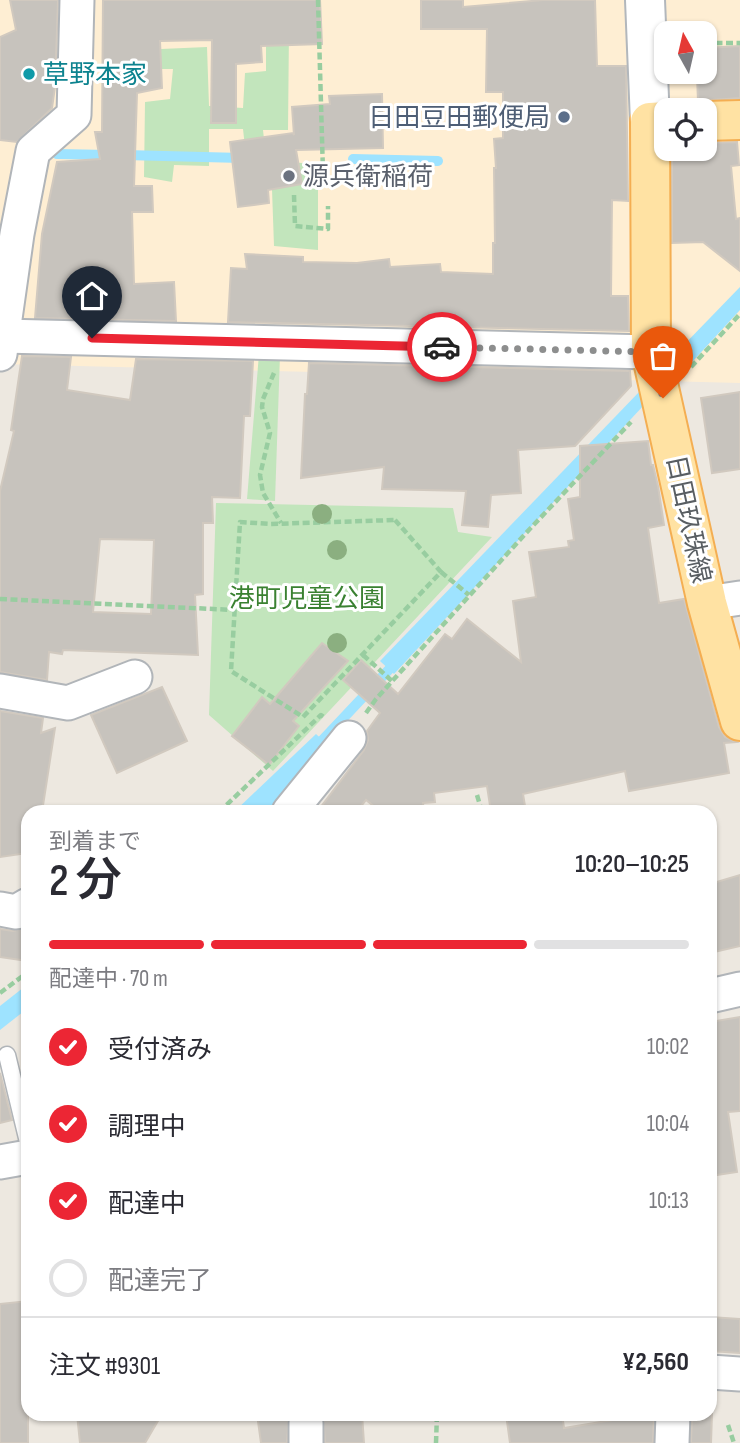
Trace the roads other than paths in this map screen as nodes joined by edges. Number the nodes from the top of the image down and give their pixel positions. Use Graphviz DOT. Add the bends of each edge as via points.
graph roads {
  1 [pos="76,0"];
  2 [pos="645,0"];
  3 [pos="656,98"];
  4 [pos="740,120"];
  5 [pos="717,121"];
  6 [pos="657,161"];
  7 [pos="1,345"];
  8 [pos="651,352"];
  9 [pos="724,601"];
  10 [pos="135,677"];
  11 [pos="0,691"];
  12 [pos="740,721"];
  13 [pos="349,738"];
  14 [pos="295,805"];
  15 [pos="0,909"];
  16 [pos="21,909"];
  17 [pos="740,989"];
  18 [pos="717,994"];
  19 [pos="7,1055"];
  20 [pos="21,1113"];
  21 [pos="21,1158"];
  22 [pos="0,1162"];
  23 [pos="717,1372"];
  24 [pos="740,1374"];
  25 [pos="673,1421"];
  26 [pos="672,1443"];
  1 -- 7 [label="street" via="74,115 33,151"];
  2 -- 3 [label="street"];
  4 -- 5 [label="main road"];
  6 -- 8 [label="main road, 日田玖珠線"];
  7 -- 8 [label="street" via="270,342"];
  8 -- 9 [label="main road, 日田玖珠線"];
  9 -- 12 [label="main road, 日田玖珠線"];
  10 -- 11 [label="street" via="68,703"];
  13 -- 14 [label="street"];
  15 -- 16 [label="street"];
  17 -- 18 [label="street"];
  19 -- 20 [label="lane"];
  21 -- 22 [label="street"];
  23 -- 24 [label="street"];
  25 -- 26 [label="street"];
}
